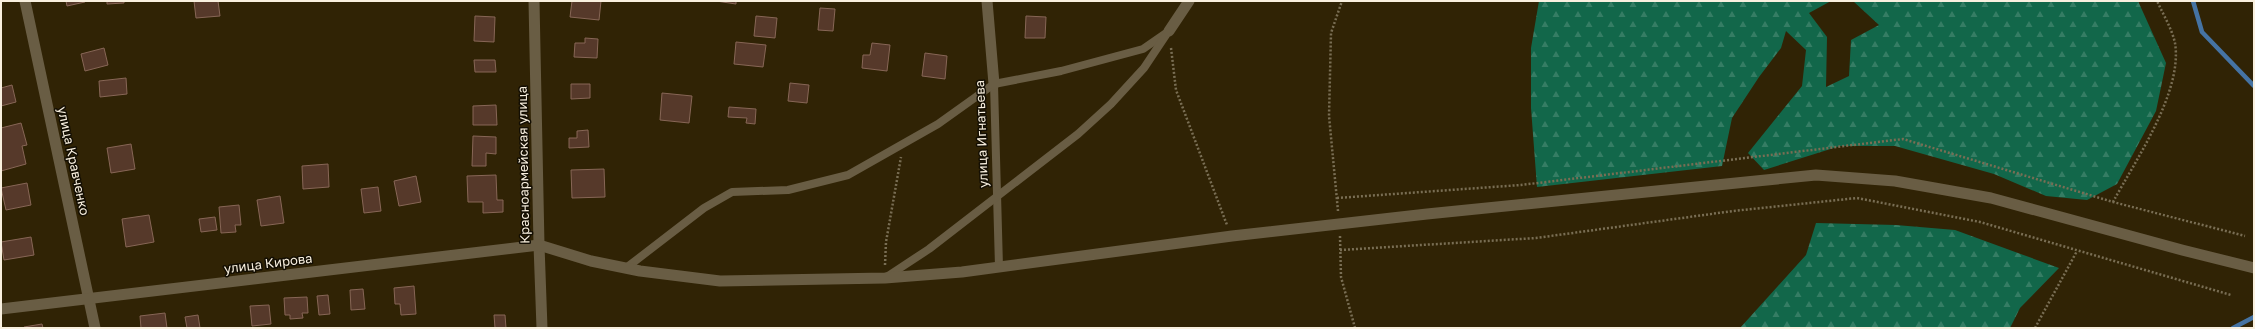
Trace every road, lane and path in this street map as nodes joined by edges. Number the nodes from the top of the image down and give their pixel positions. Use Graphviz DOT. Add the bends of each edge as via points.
graph roads {
  1 [pos="25,1"];
  2 [pos="534,1"];
  3 [pos="988,1"];
  4 [pos="1189,1"];
  5 [pos="1342,1"];
  6 [pos="2157,1"];
  7 [pos="1169,32"];
  8 [pos="994,84"];
  9 [pos="903,144"];
  10 [pos="997,196"];
  11 [pos="1339,224"];
  12 [pos="1232,236"];
  13 [pos="2245,236"];
  14 [pos="539,245"];
  15 [pos="1340,250"];
  16 [pos="2077,251"];
  17 [pos="999,267"];
  18 [pos="626,268"];
  19 [pos="2254,268"];
  20 [pos="885,278"];
  21 [pos="2230,295"];
  22 [pos="90,298"];
  23 [pos="1,309"];
  24 [pos="96,328"];
  25 [pos="542,328"];
  26 [pos="1355,328"];
  27 [pos="2035,328"];
  1 -- 22 [label="street, улица Кравченко"];
  2 -- 14 [label="street, Красноармейская улица"];
  3 -- 8 [label="street, улица Игнатьева"];
  4 -- 7 [label="street"];
  5 -- 11 [label="path" via="1331,33 1330,116"];
  6 -- 13 [label="path" via="2175,43 2174,66 2163,112 2113,202"];
  7 -- 8 [label="lane" via="1143,49 1061,71"];
  7 -- 10 [label="lane" via="1144,68 1111,104 1078,134"];
  7 -- 12 [label="path" via="1176,90"];
  8 -- 9 [label="lane" via="938,124"];
  8 -- 10 [label="lane, улица Игнатьева"];
  9 -- 18 [label="lane" via="848,175 788,190 732,192 704,208"];
  9 -- 20 [label="path" via="886,242"];
  10 -- 17 [label="lane, улица Игнатьева"];
  10 -- 20 [label="lane" via="929,249"];
  11 -- 12 [label="street"];
  11 -- 15 [label="path"];
  11 -- 19 [label="street" via="1816,175 1895,181 1991,198"];
  12 -- 17 [label="street"];
  14 -- 18 [label="street" via="591,261"];
  14 -- 22 [label="street, улица Кирова"];
  14 -- 25 [label="street, Красноармейская улица"];
  15 -- 16 [label="path" via="1536,238 1733,211 1857,198 1980,222"];
  15 -- 26 [label="path" via="1341,276"];
  16 -- 21 [label="path"];
  16 -- 27 [label="path"];
  17 -- 20 [label="street"];
  18 -- 20 [label="street" via="720,281"];
  22 -- 23 [label="street, улица Кирова"];
  22 -- 24 [label="street, улица Кравченко"];
}
